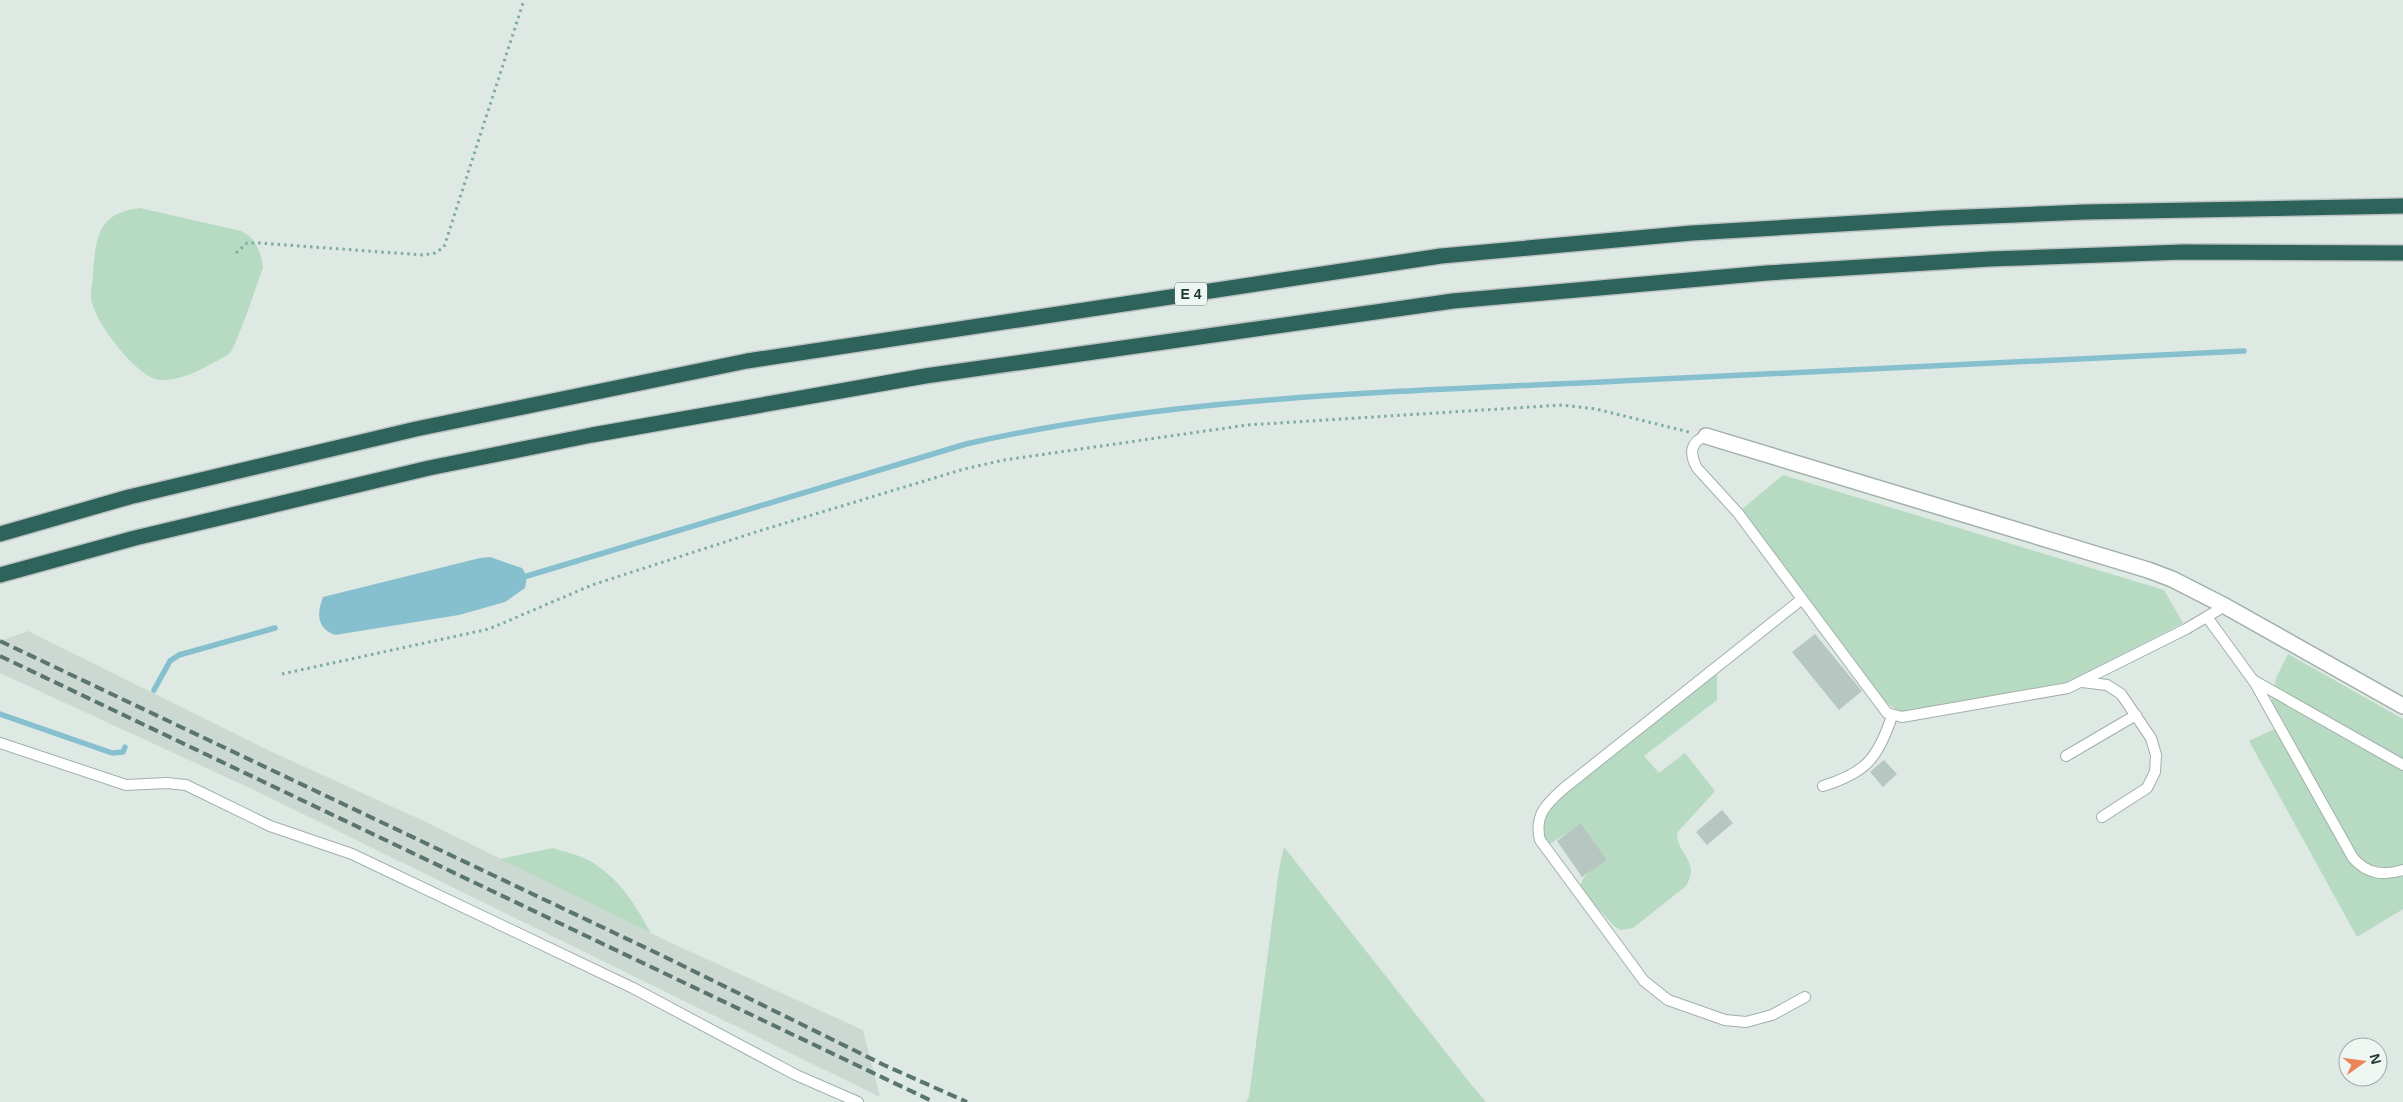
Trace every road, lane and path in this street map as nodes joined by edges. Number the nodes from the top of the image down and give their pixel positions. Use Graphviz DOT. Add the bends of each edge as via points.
graph roads {
  1 [pos="524,0"];
  2 [pos="2403,206"];
  3 [pos="236,253"];
  4 [pos="2403,254"];
  5 [pos="1706,436"];
  6 [pos="0,534"];
  7 [pos="0,575"];
  8 [pos="1802,599"];
  9 [pos="2225,606"];
  10 [pos="2207,617"];
  11 [pos="282,674"];
  12 [pos="2252,680"];
  13 [pos="2082,682"];
  14 [pos="2403,706"];
  15 [pos="2136,715"];
  16 [pos="1892,716"];
  17 [pos="0,743"];
  18 [pos="2066,756"];
  19 [pos="2403,765"];
  20 [pos="1822,786"];
  21 [pos="2102,817"];
  22 [pos="2403,870"];
  23 [pos="1805,998"];
  24 [pos="858,1102"];
  1 -- 3 [label="path" via="444,247 423,255 259,243 247,244"];
  2 -- 6 [label="highway, E 4" via="1942,218 1692,233 1441,256 737,363 416,428 129,497"];
  4 -- 7 [label="highway" via="2183,252 1990,259 1767,273 1453,301 925,376 592,435 429,468 182,526"];
  5 -- 8 [label="lane" via="1695,441 1692,448 1696,468 1738,513"];
  5 -- 9 [label="street" via="2148,570"];
  5 -- 11 [label="path" via="1596,409 1562,406 1247,424 1004,460 759,531 592,585 490,629"];
  8 -- 16 [label="lane"];
  8 -- 23 [label="lane" via="1556,795 1542,810 1537,823 1540,840 1618,946 1644,981 1668,1000 1724,1020 1746,1022 1772,1015"];
  9 -- 10 [label="lane"];
  9 -- 14 [label="street"];
  10 -- 12 [label="lane"];
  10 -- 13 [label="lane"];
  12 -- 19 [label="lane"];
  12 -- 22 [label="lane" via="2353,858 2360,866 2379,874"];
  13 -- 15 [label="lane" via="2116,689"];
  13 -- 16 [label="lane" via="2068,688 1902,717"];
  15 -- 18 [label="lane"];
  15 -- 21 [label="lane" via="2154,744 2155,772 2141,793"];
  16 -- 20 [label="lane" via="1875,755 1849,776"];
  17 -- 24 [label="lane" via="126,785 186,785 270,826 352,854 633,988 796,1075"];
}
